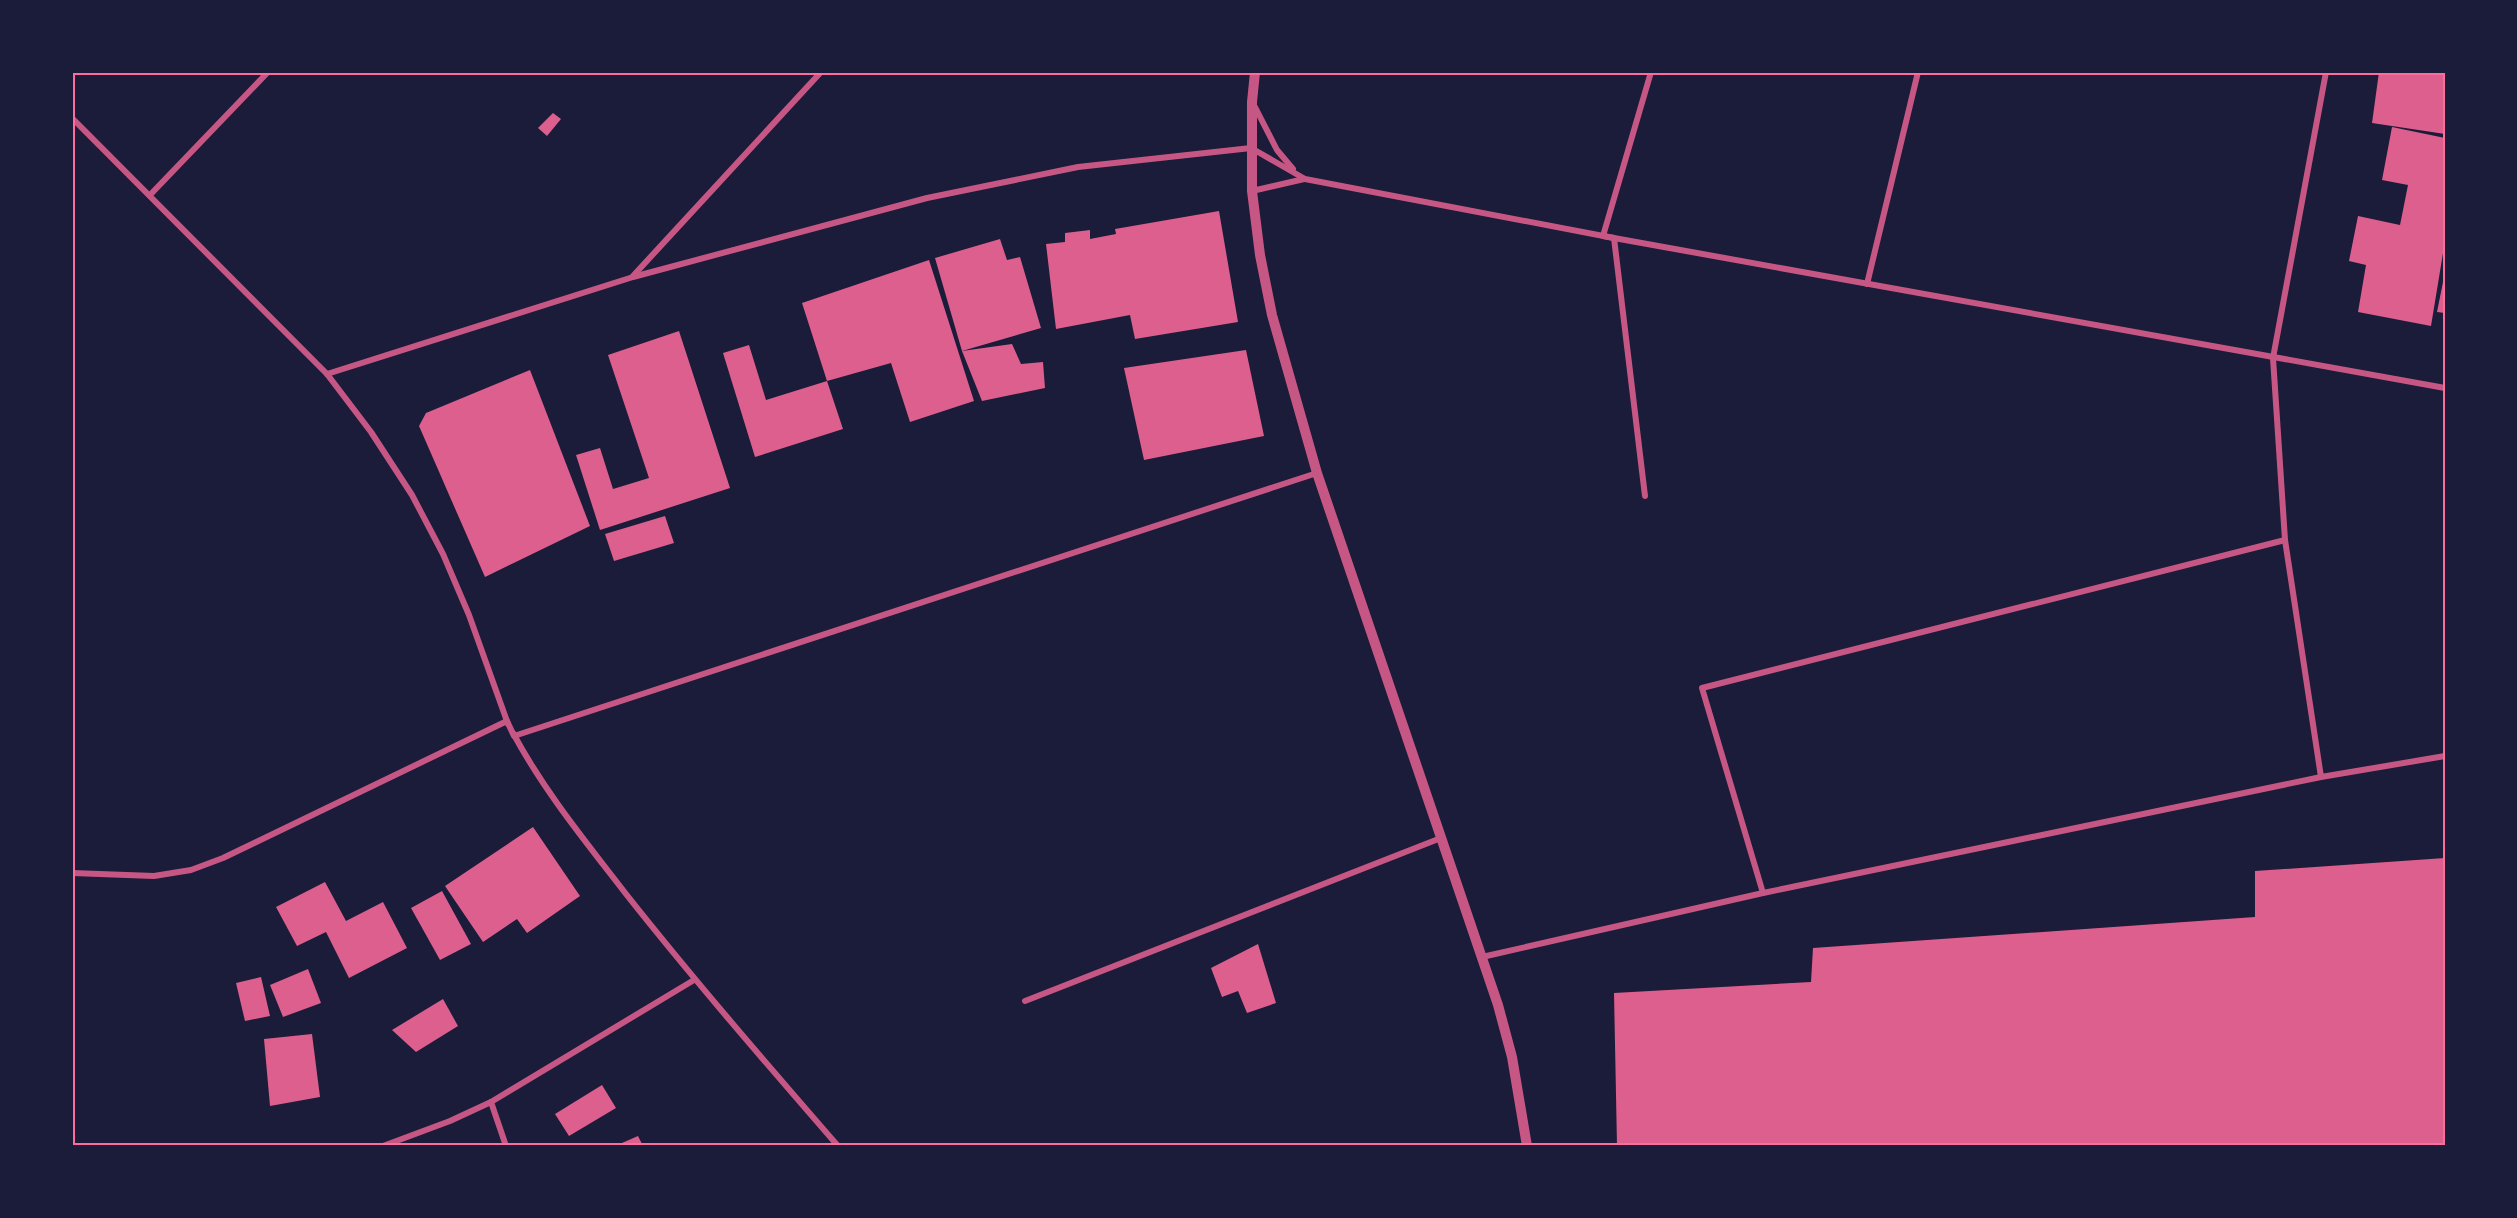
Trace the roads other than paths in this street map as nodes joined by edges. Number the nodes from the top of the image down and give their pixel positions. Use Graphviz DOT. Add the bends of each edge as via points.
graph roads {
  1 [pos="268,72"];
  2 [pos="821,72"];
  3 [pos="1255,72"];
  4 [pos="1651,72"];
  5 [pos="1918,72"];
  6 [pos="2326,72"];
  7 [pos="1252,102"];
  8 [pos="72,118"];
  9 [pos="1251,148"];
  10 [pos="1305,179"];
  11 [pos="1252,191"];
  12 [pos="150,195"];
  13 [pos="1603,236"];
  14 [pos="1614,238"];
  15 [pos="633,277"];
  16 [pos="1867,284"];
  17 [pos="2274,358"];
  18 [pos="327,374"];
  19 [pos="2445,388"];
  20 [pos="1317,473"];
  21 [pos="1645,496"];
  22 [pos="2285,540"];
  23 [pos="507,721"];
  24 [pos="514,735"];
  25 [pos="2445,756"];
  26 [pos="2321,777"];
  27 [pos="1441,838"];
  28 [pos="72,873"];
  29 [pos="1763,893"];
  30 [pos="1482,957"];
  31 [pos="694,980"];
  32 [pos="1025,1000"];
  33 [pos="491,1102"];
  34 [pos="383,1146"];
  35 [pos="506,1146"];
  36 [pos="838,1146"];
  37 [pos="1527,1146"];
  1 -- 12 [label="street"];
  2 -- 15 [label="street"];
  3 -- 7 [label="street"];
  4 -- 13 [label="street"];
  5 -- 16 [label="street"];
  6 -- 17 [label="street"];
  7 -- 9 [label="street"];
  7 -- 10 [label="street" via="1283,160"];
  8 -- 12 [label="street"];
  9 -- 10 [label="street"];
  9 -- 11 [label="street"];
  9 -- 15 [label="street" via="1078,167 927,198"];
  10 -- 11 [label="street"];
  10 -- 13 [label="street"];
  11 -- 20 [label="street" via="1272,315"];
  12 -- 18 [label="street"];
  13 -- 14 [label="street"];
  14 -- 16 [label="street"];
  14 -- 21 [label="street"];
  15 -- 18 [label="street"];
  16 -- 17 [label="street"];
  17 -- 19 [label="street"];
  17 -- 22 [label="street"];
  18 -- 23 [label="street" via="412,495 443,554 470,615"];
  20 -- 24 [label="street"];
  20 -- 27 [label="street"];
  22 -- 26 [label="street"];
  22 -- 29 [label="street" via="1702,688"];
  23 -- 24 [label="street"];
  23 -- 28 [label="street" via="202,866 154,876"];
  24 -- 31 [label="street" via="568,819"];
  25 -- 26 [label="street"];
  26 -- 29 [label="street"];
  27 -- 30 [label="street"];
  27 -- 32 [label="street"];
  29 -- 30 [label="street"];
  30 -- 37 [label="street" via="1512,1057"];
  31 -- 33 [label="street"];
  31 -- 36 [label="street"];
  33 -- 34 [label="street"];
  33 -- 35 [label="street"];
}
